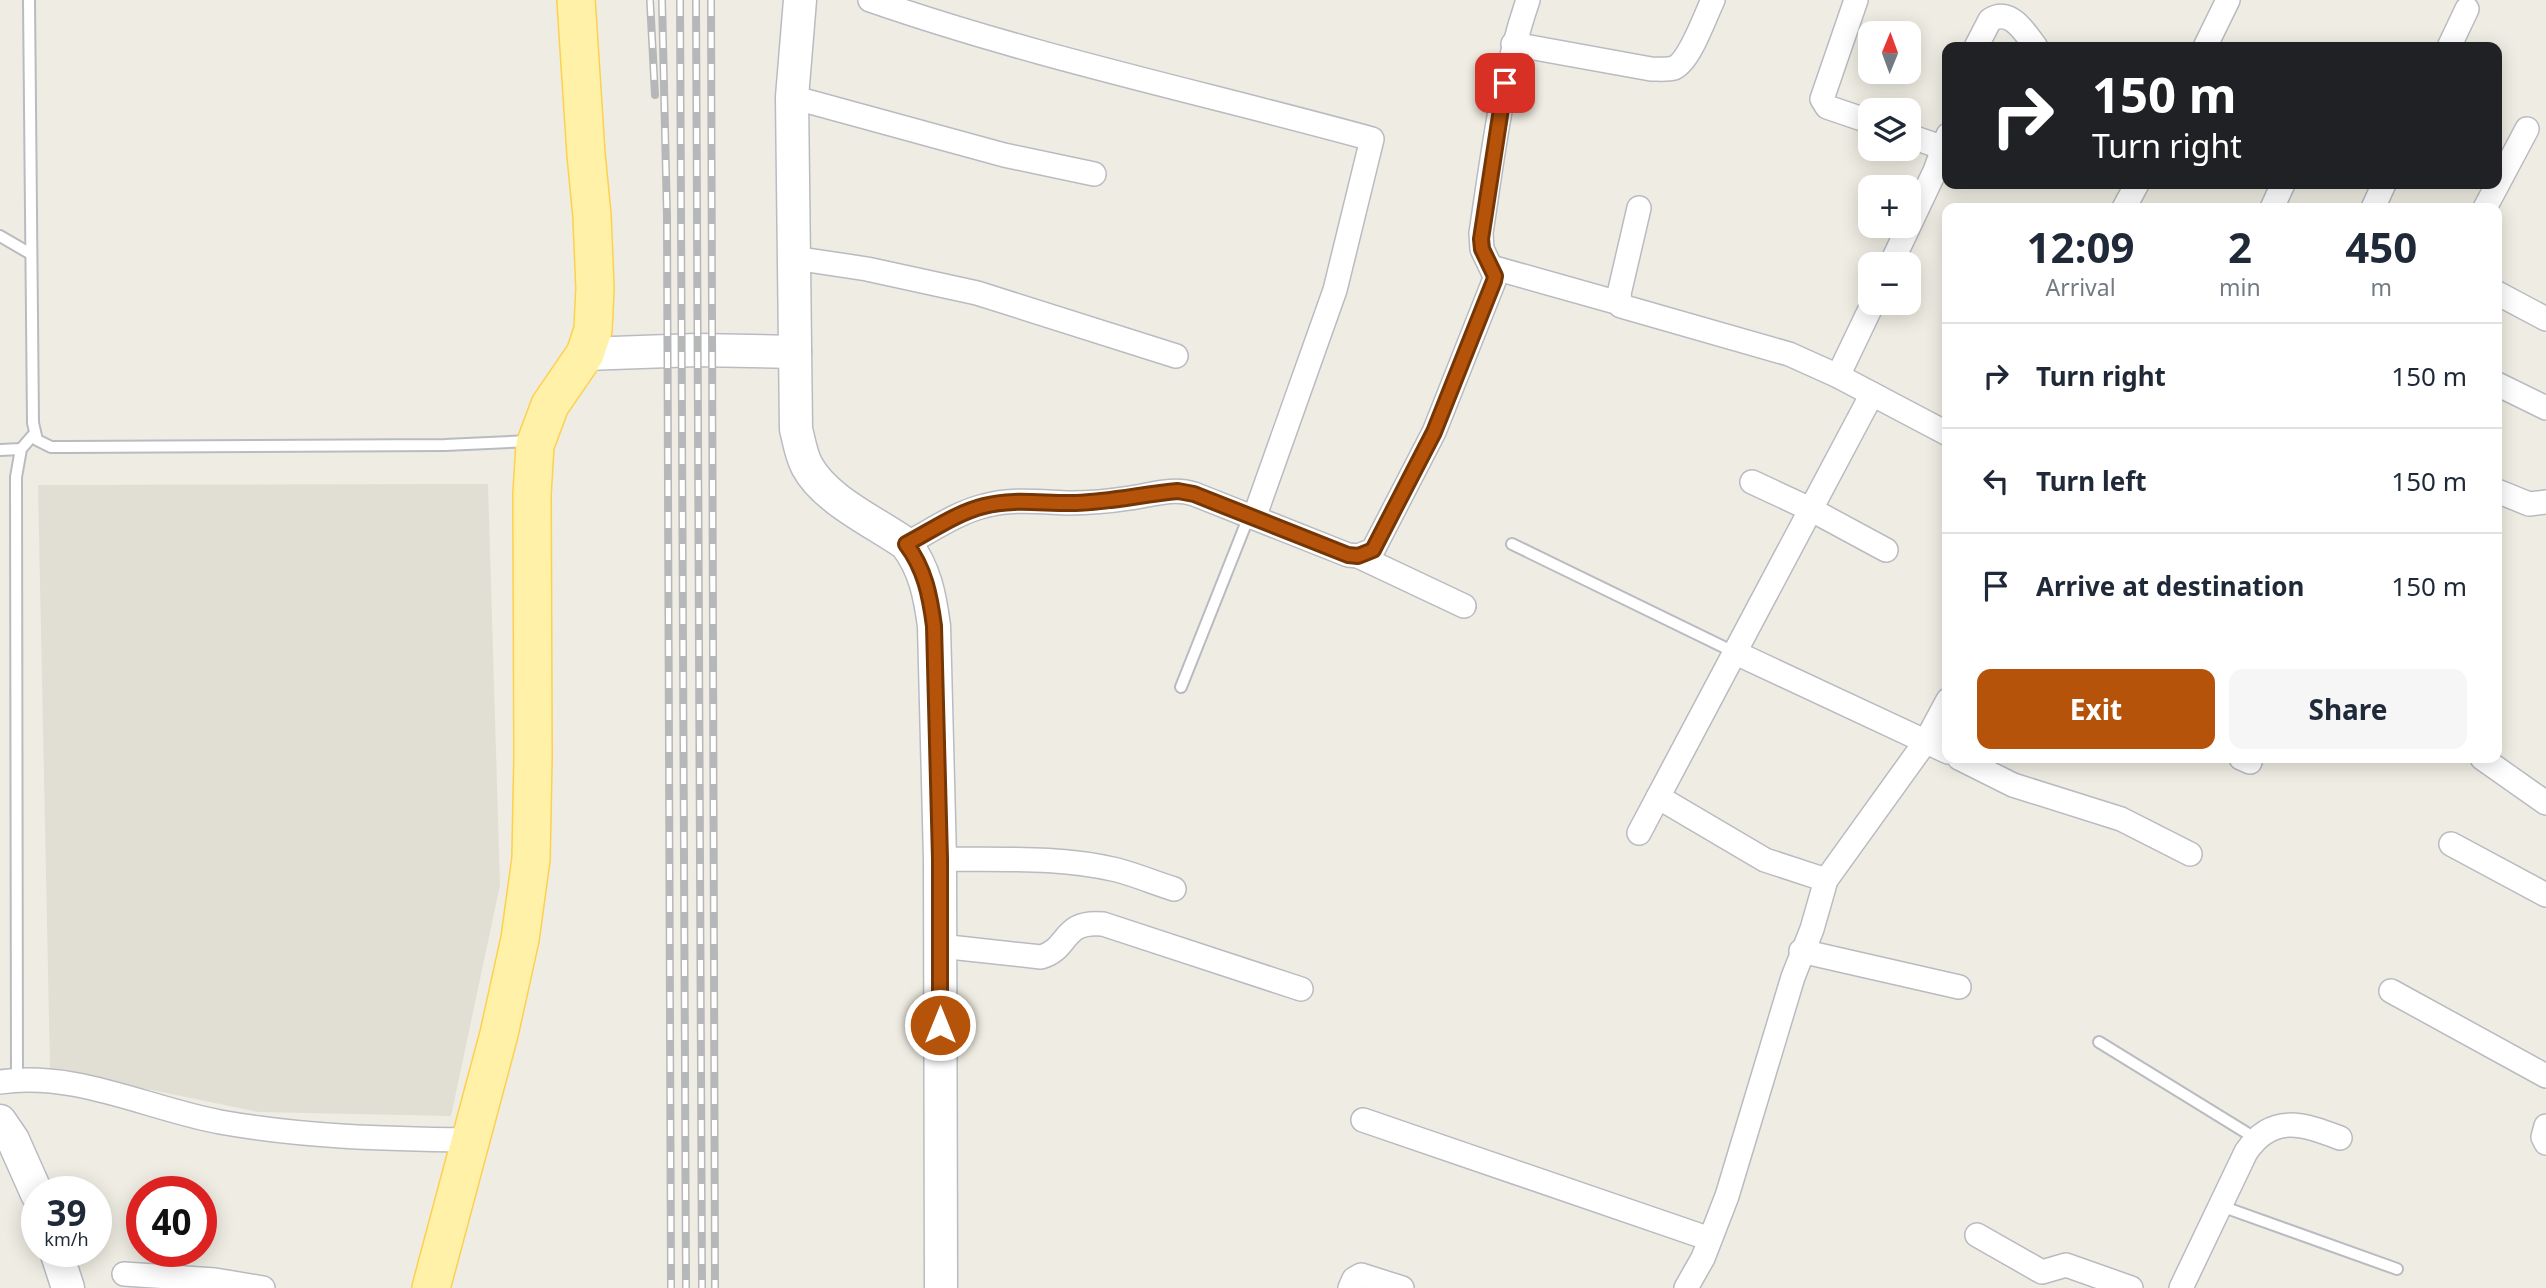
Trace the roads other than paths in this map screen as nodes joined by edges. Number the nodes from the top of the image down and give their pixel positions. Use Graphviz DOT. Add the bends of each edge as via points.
graph roads {
  1 [pos="29,0"];
  2 [pos="576,0"];
  3 [pos="800,0"];
  4 [pos="870,0"];
  5 [pos="1528,0"];
  6 [pos="1713,0"];
  7 [pos="1856,0"];
  8 [pos="2228,0"];
  9 [pos="2467,9"];
  10 [pos="1979,42"];
  11 [pos="2032,42"];
  12 [pos="2207,42"];
  13 [pos="2451,42"];
  14 [pos="1513,44"];
  15 [pos="792,97"];
  16 [pos="1858,118"];
  17 [pos="2527,129"];
  18 [pos="1921,138"];
  19 [pos="1942,140"];
  20 [pos="1942,150"];
  21 [pos="1094,174"];
  22 [pos="2502,176"];
  23 [pos="1639,208"];
  24 [pos="0,236"];
  25 [pos="1896,252"];
  26 [pos="31,254"];
  27 [pos="794,258"];
  28 [pos="1491,267"];
  29 [pos="2502,296"];
  30 [pos="1619,303"];
  31 [pos="1866,315"];
  32 [pos="2546,319"];
  33 [pos="795,352"];
  34 [pos="585,354"];
  35 [pos="1176,356"];
  36 [pos="1838,376"];
  37 [pos="2502,386"];
  38 [pos="1872,394"];
  39 [pos="2546,408"];
  40 [pos="1942,431"];
  41 [pos="34,434"];
  42 [pos="537,441"];
  43 [pos="21,449"];
  44 [pos="0,450"];
  45 [pos="1752,482"];
  46 [pos="2502,493"];
  47 [pos="2546,502"];
  48 [pos="1811,509"];
  49 [pos="1251,517"];
  50 [pos="906,544"];
  51 [pos="1512,544"];
  52 [pos="1886,550"];
  53 [pos="1358,556"];
  54 [pos="1464,606"];
  55 [pos="1736,653"];
  56 [pos="1181,687"];
  57 [pos="1942,711"];
  58 [pos="1926,741"];
  59 [pos="1942,749"];
  60 [pos="1969,763"];
  61 [pos="2489,763"];
  62 [pos="1658,797"];
  63 [pos="2546,803"];
  64 [pos="1639,833"];
  65 [pos="2451,844"];
  66 [pos="2190,854"];
  67 [pos="940,859"];
  68 [pos="1825,880"];
  69 [pos="1174,889"];
  70 [pos="2546,895"];
  71 [pos="940,946"];
  72 [pos="1801,951"];
  73 [pos="1959,987"];
  74 [pos="1301,989"];
  75 [pos="2391,991"];
  76 [pos="2099,1042"];
  77 [pos="2546,1076"];
  78 [pos="9,1080"];
  79 [pos="1363,1119"];
  80 [pos="0,1121"];
  81 [pos="2546,1126"];
  82 [pos="2255,1138"];
  83 [pos="2340,1138"];
  84 [pos="470,1140"];
  85 [pos="2546,1143"];
  86 [pos="29,1176"];
  87 [pos="2221,1206"];
  88 [pos="1977,1235"];
  89 [pos="1710,1239"];
  90 [pos="61,1267"];
  91 [pos="2397,1269"];
  92 [pos="124,1275"];
  93 [pos="68,1288"];
  94 [pos="264,1288"];
  95 [pos="430,1288"];
  96 [pos="941,1288"];
  97 [pos="1350,1288"];
  98 [pos="1402,1288"];
  99 [pos="1686,1288"];
  100 [pos="2131,1288"];
  101 [pos="2181,1288"];
  1 -- 26 [label="lane"];
  2 -- 34 [label="main road" via="595,288 593,330"];
  3 -- 15 [label="street"];
  4 -- 49 [label="street" via="1039,52 1372,139 1335,290"];
  5 -- 14 [label="street"];
  6 -- 14 [label="street" via="1689,52 1674,68 1651,69"];
  7 -- 16 [label="street" via="1822,99 1827,107"];
  8 -- 12 [label="street"];
  9 -- 13 [label="street"];
  10 -- 11 [label="street" via="1990,20 2001,16 2014,20"];
  14 -- 28 [label="street" via="1481,239"];
  15 -- 21 [label="street" via="1004,155"];
  15 -- 27 [label="street"];
  17 -- 22 [label="street"];
  18 -- 19 [label="street"];
  20 -- 25 [label="street"];
  23 -- 30 [label="street"];
  24 -- 26 [label="lane"];
  26 -- 41 [label="lane"];
  27 -- 33 [label="street"];
  27 -- 35 [label="street" via="977,293"];
  28 -- 30 [label="street"];
  28 -- 53 [label="street" via="1495,276 1492,287 1434,432 1380,539 1373,550"];
  29 -- 32 [label="street"];
  30 -- 36 [label="street" via="1778,349"];
  31 -- 36 [label="street"];
  33 -- 34 [label="street"];
  33 -- 50 [label="street" via="796,429 806,466 820,485"];
  34 -- 42 [label="main road" via="550,405"];
  36 -- 38 [label="street"];
  37 -- 39 [label="street"];
  38 -- 40 [label="street"];
  38 -- 48 [label="street"];
  41 -- 42 [label="lane" via="43,444 64,447"];
  41 -- 43 [label="lane"];
  42 -- 84 [label="main road" via="532,494 531,859 520,939"];
  43 -- 44 [label="lane"];
  43 -- 78 [label="lane" via="14,580"];
  45 -- 48 [label="street"];
  46 -- 47 [label="street" via="2529,504"];
  48 -- 52 [label="street"];
  48 -- 55 [label="street"];
  49 -- 50 [label="street" via="1178,491 1075,503 999,502 959,515"];
  49 -- 53 [label="street"];
  49 -- 56 [label="lane"];
  50 -- 67 [label="street" via="924,574 934,626"];
  51 -- 55 [label="lane"];
  53 -- 54 [label="street"];
  55 -- 58 [label="street"];
  55 -- 62 [label="street"];
  57 -- 58 [label="street"];
  58 -- 59 [label="street"];
  58 -- 68 [label="street"];
  60 -- 66 [label="street" via="2013,785 2121,819"];
  61 -- 63 [label="street"];
  62 -- 64 [label="street"];
  62 -- 68 [label="street" via="1765,860"];
  65 -- 70 [label="street"];
  67 -- 69 [label="street" via="1054,861 1118,870"];
  67 -- 71 [label="street"];
  68 -- 72 [label="street"];
  71 -- 74 [label="street" via="1041,957 1076,927 1103,924"];
  71 -- 96 [label="street"];
  72 -- 73 [label="street"];
  72 -- 89 [label="street"];
  75 -- 77 [label="street"];
  76 -- 82 [label="lane"];
  78 -- 84 [label="street" via="85,1085 146,1104 285,1133"];
  79 -- 89 [label="street"];
  80 -- 86 [label="street"];
  81 -- 85 [label="street"];
  82 -- 83 [label="street" via="2286,1125 2311,1127"];
  82 -- 87 [label="street"];
  84 -- 95 [label="main road"];
  87 -- 91 [label="lane"];
  87 -- 101 [label="street"];
  88 -- 100 [label="street" via="2042,1272 2066,1265"];
  89 -- 99 [label="street"];
  90 -- 93 [label="street"];
  92 -- 94 [label="street"];
  97 -- 98 [label="street" via="1361,1275"];
}
